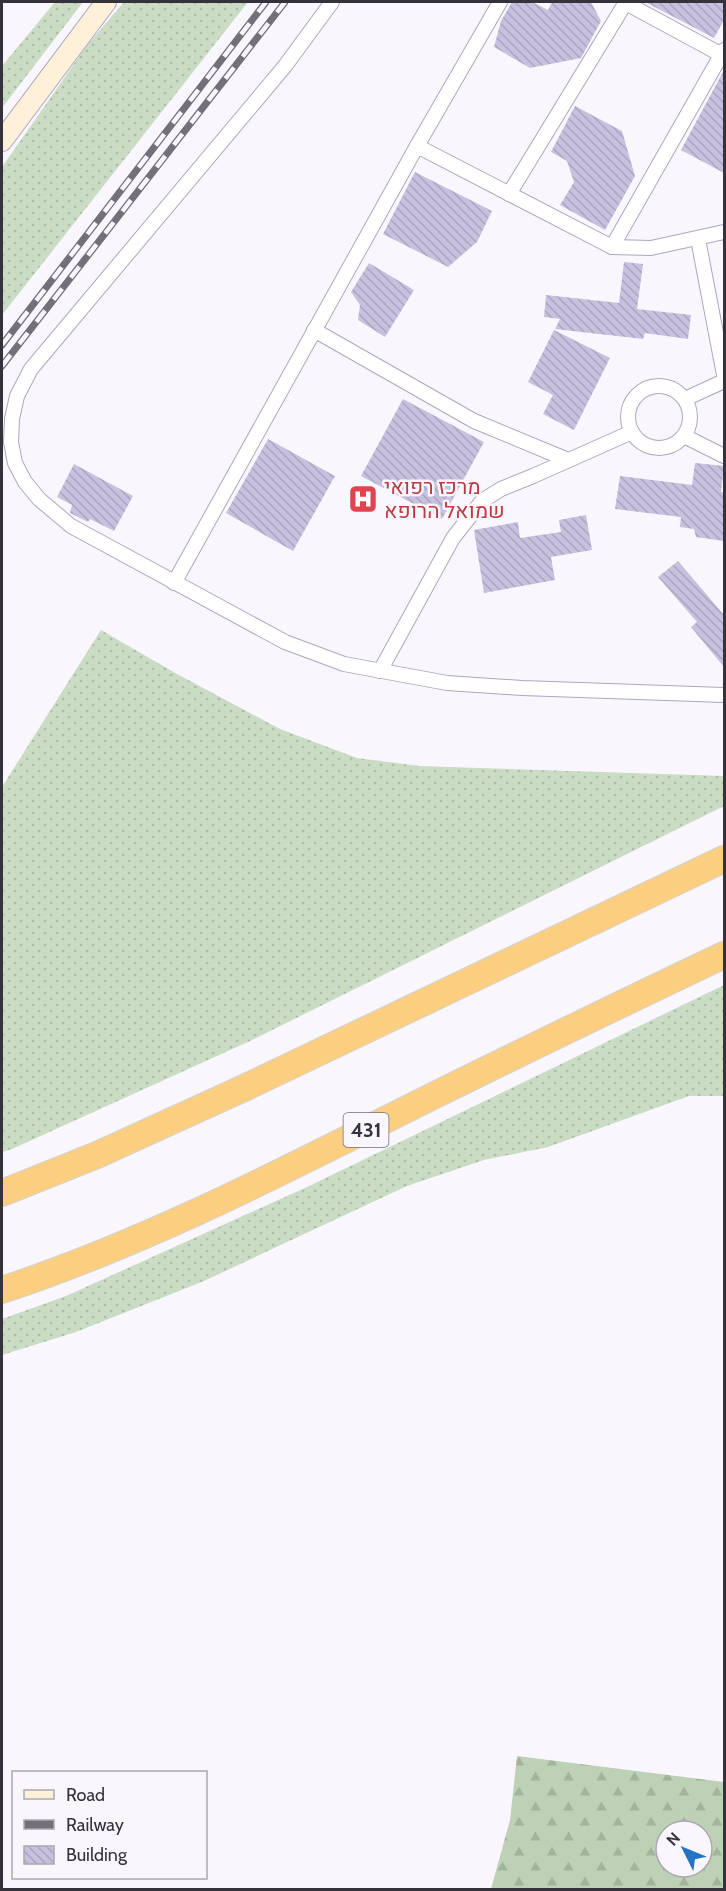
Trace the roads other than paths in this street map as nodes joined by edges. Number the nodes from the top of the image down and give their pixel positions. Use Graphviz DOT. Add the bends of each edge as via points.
graph roads {
  1 [pos="106,2"];
  2 [pos="332,2"];
  3 [pos="500,2"];
  4 [pos="625,2"];
  5 [pos="723,53"];
  6 [pos="2,141"];
  7 [pos="417,146"];
  8 [pos="509,194"];
  9 [pos="724,232"];
  10 [pos="698,239"];
  11 [pos="612,247"];
  12 [pos="314,330"];
  13 [pos="724,375"];
  14 [pos="724,381"];
  15 [pos="685,399"];
  16 [pos="632,432"];
  17 [pos="684,436"];
  18 [pos="724,456"];
  19 [pos="568,460"];
  20 [pos="174,583"];
  21 [pos="380,671"];
  22 [pos="724,695"];
  23 [pos="724,859"];
  24 [pos="724,955"];
  25 [pos="2,1193"];
  26 [pos="2,1290"];
  1 -- 6 [label="main road"];
  2 -- 20 [label="street" via="277,75 31,369 17,396 11,442 15,463 39,499 71,526"];
  3 -- 7 [label="street"];
  4 -- 5 [label="street"];
  4 -- 8 [label="street"];
  5 -- 11 [label="street"];
  7 -- 8 [label="street"];
  7 -- 12 [label="street"];
  8 -- 11 [label="street"];
  9 -- 10 [label="street"];
  10 -- 11 [label="street" via="651,248"];
  10 -- 13 [label="street"];
  12 -- 19 [label="street" via="474,421"];
  12 -- 20 [label="street"];
  14 -- 15 [label="street"];
  15 -- 16 [label="street" via="669,387 658,386 639,393 628,411"];
  15 -- 17 [label="street" via="691,418"];
  16 -- 17 [label="street" via="647,446 657,448 667,447"];
  16 -- 19 [label="street"];
  17 -- 18 [label="street"];
  19 -- 21 [label="street" via="482,501 453,538"];
  20 -- 21 [label="street" via="285,642 344,664"];
  21 -- 22 [label="street" via="447,683 512,688"];
  23 -- 25 [label="highway" via="255,1083 97,1155"];
  24 -- 26 [label="highway, 431" via="216,1203 61,1270"];
}
